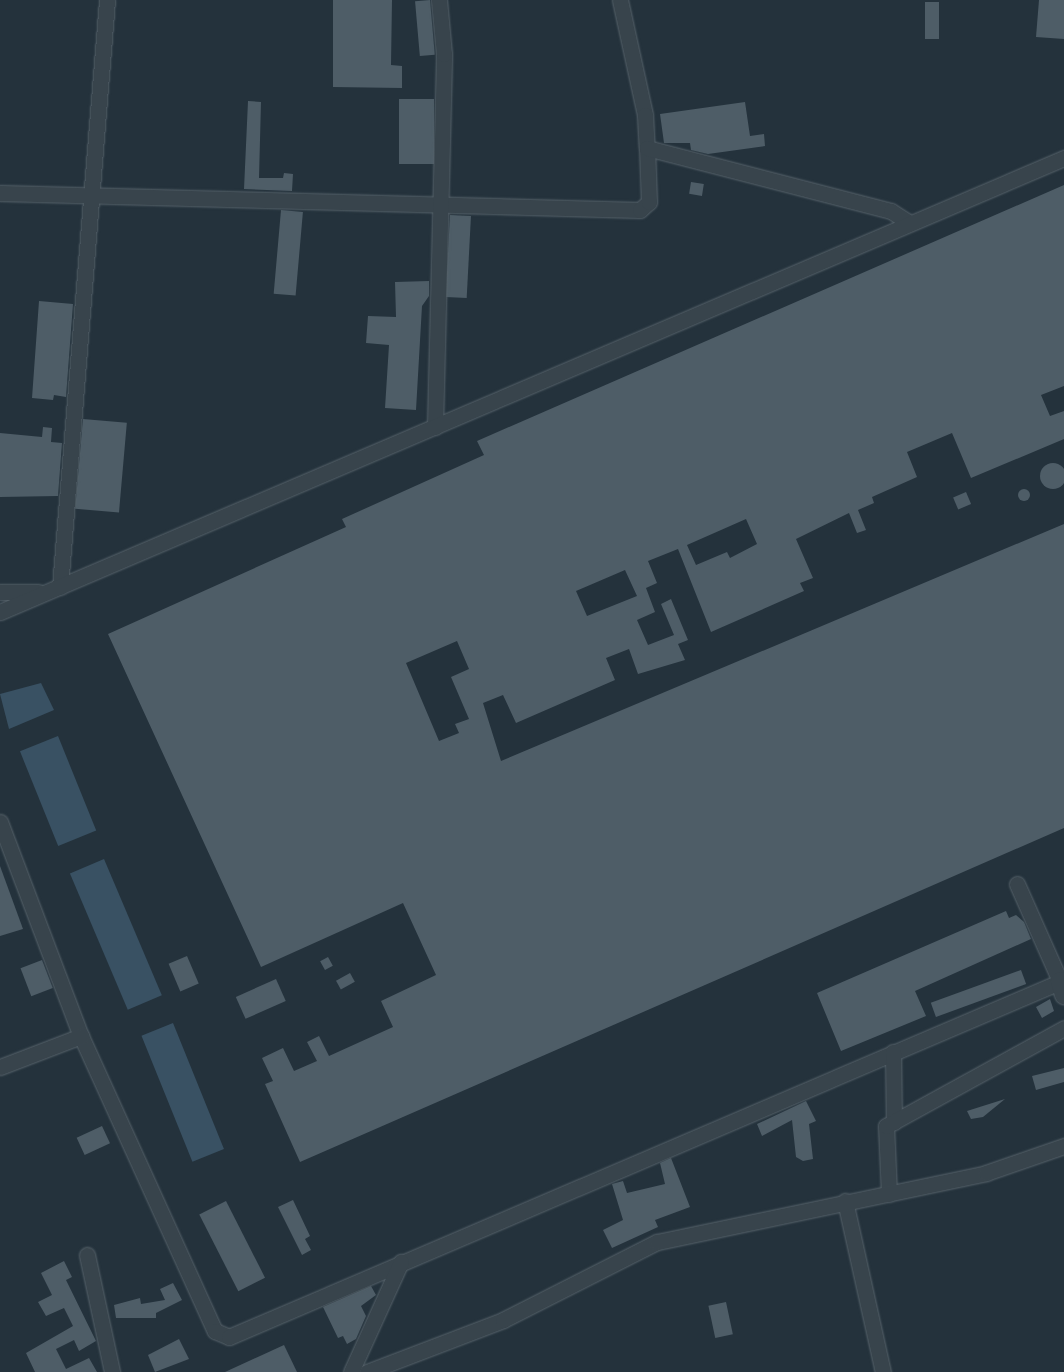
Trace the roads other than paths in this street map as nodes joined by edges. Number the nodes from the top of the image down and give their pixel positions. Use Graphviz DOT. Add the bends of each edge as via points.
graph roads {
  1 [pos="108,0"];
  2 [pos="439,0"];
  3 [pos="620,0"];
  4 [pos="647,148"];
  5 [pos="1064,158"];
  6 [pos="0,193"];
  7 [pos="93,197"];
  8 [pos="438,205"];
  9 [pos="908,222"];
  10 [pos="435,427"];
  11 [pos="60,587"];
  12 [pos="0,592"];
  13 [pos="44,592"];
  14 [pos="0,612"];
  15 [pos="0,822"];
  16 [pos="1017,884"];
  17 [pos="1063,985"];
  18 [pos="1064,1028"];
  19 [pos="80,1036"];
  20 [pos="893,1052"];
  21 [pos="0,1067"];
  22 [pos="894,1122"];
  23 [pos="1064,1146"];
  24 [pos="888,1194"];
  25 [pos="845,1201"];
  26 [pos="87,1255"];
  27 [pos="401,1262"];
  28 [pos="112,1372"];
  29 [pos="350,1372"];
  30 [pos="367,1372"];
  31 [pos="883,1372"];
  1 -- 7 [label="street"];
  2 -- 8 [label="street" via="444,54"];
  3 -- 4 [label="street" via="646,115"];
  4 -- 8 [label="street" via="649,202 640,210"];
  4 -- 9 [label="street" via="891,211"];
  5 -- 9 [label="street"];
  6 -- 7 [label="street"];
  7 -- 8 [label="street"];
  7 -- 11 [label="street"];
  8 -- 10 [label="street"];
  9 -- 10 [label="street"];
  10 -- 11 [label="street"];
  11 -- 13 [label="street"];
  12 -- 13 [label="street"];
  13 -- 14 [label="street"];
  15 -- 19 [label="street"];
  16 -- 17 [label="street"];
  17 -- 20 [label="street"];
  18 -- 22 [label="street"];
  19 -- 21 [label="street"];
  19 -- 27 [label="street" via="215,1331 229,1337"];
  20 -- 22 [label="street"];
  20 -- 27 [label="street"];
  22 -- 24 [label="street" via="886,1126"];
  23 -- 24 [label="street" via="986,1173"];
  24 -- 25 [label="street"];
  25 -- 30 [label="street" via="657,1242 503,1320"];
  25 -- 31 [label="street"];
  26 -- 28 [label="street"];
  27 -- 29 [label="street"];
}
